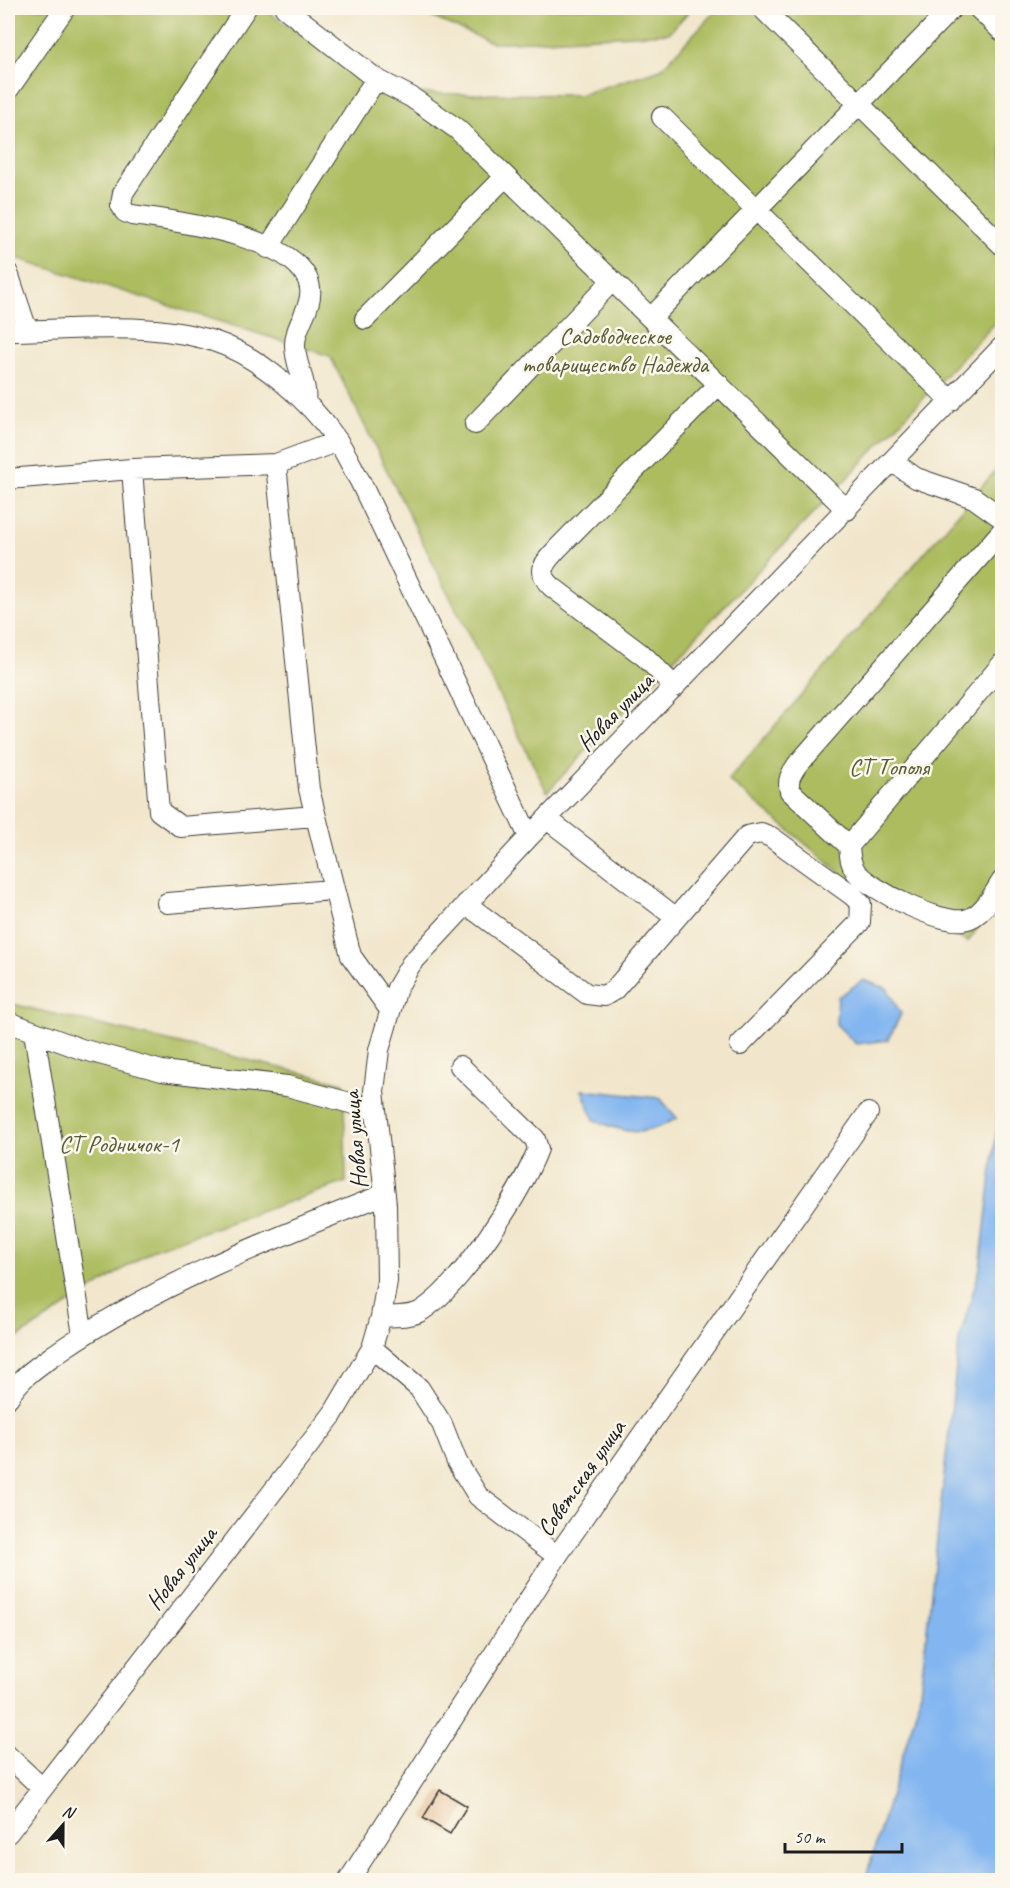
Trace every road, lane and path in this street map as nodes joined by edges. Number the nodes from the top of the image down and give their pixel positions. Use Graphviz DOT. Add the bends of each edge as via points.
graph roads {
  1 [pos="65,8"];
  2 [pos="246,8"];
  3 [pos="285,8"];
  4 [pos="762,8"];
  5 [pos="952,8"];
  6 [pos="978,8"];
  7 [pos="1002,31"];
  8 [pos="376,79"];
  9 [pos="8,90"];
  10 [pos="860,102"];
  11 [pos="662,117"];
  12 [pos="504,177"];
  13 [pos="757,210"];
  14 [pos="1002,245"];
  15 [pos="268,248"];
  16 [pos="8,273"];
  17 [pos="612,280"];
  18 [pos="651,318"];
  19 [pos="365,319"];
  20 [pos="17,330"];
  21 [pos="1002,347"];
  22 [pos="719,384"];
  23 [pos="951,401"];
  24 [pos="305,402"];
  25 [pos="475,424"];
  26 [pos="338,441"];
  27 [pos="893,462"];
  28 [pos="276,464"];
  29 [pos="132,469"];
  30 [pos="8,478"];
  31 [pos="847,510"];
  32 [pos="1002,518"];
  33 [pos="1002,531"];
  34 [pos="1002,663"];
  35 [pos="675,687"];
  36 [pos="315,816"];
  37 [pos="547,819"];
  38 [pos="529,837"];
  39 [pos="849,846"];
  40 [pos="1002,881"];
  41 [pos="332,890"];
  42 [pos="167,903"];
  43 [pos="466,904"];
  44 [pos="675,917"];
  45 [pos="390,1010"];
  46 [pos="8,1022"];
  47 [pos="34,1032"];
  48 [pos="740,1045"];
  49 [pos="460,1066"];
  50 [pos="376,1110"];
  51 [pos="868,1113"];
  52 [pos="385,1194"];
  53 [pos="381,1317"];
  54 [pos="83,1335"];
  55 [pos="372,1348"];
  56 [pos="8,1398"];
  57 [pos="557,1556"];
  58 [pos="8,1756"];
  59 [pos="42,1788"];
  60 [pos="8,1833"];
  61 [pos="349,1881"];
  1 -- 9 [label="street"];
  2 -- 15 [label="street" via="123,193 121,205 132,215 220,230"];
  3 -- 8 [label="street"];
  4 -- 10 [label="street"];
  5 -- 10 [label="street"];
  6 -- 7 [label="street"];
  8 -- 12 [label="street" via="411,97 457,129"];
  8 -- 15 [label="street"];
  10 -- 13 [label="street"];
  10 -- 14 [label="street"];
  11 -- 13 [label="street"];
  12 -- 17 [label="street"];
  12 -- 19 [label="street"];
  13 -- 18 [label="street"];
  13 -- 23 [label="street"];
  15 -- 24 [label="street" via="302,269 310,287 309,303 295,341"];
  16 -- 20 [label="street"];
  17 -- 18 [label="street"];
  17 -- 25 [label="street"];
  18 -- 22 [label="street"];
  20 -- 24 [label="street" via="119,329 182,334 215,342 259,366"];
  21 -- 23 [label="street, Новая улица"];
  22 -- 31 [label="street"];
  22 -- 35 [label="street" via="546,560 542,571 544,580 552,587 645,657"];
  23 -- 27 [label="street, Новая улица"];
  24 -- 26 [label="street"];
  26 -- 28 [label="street"];
  26 -- 38 [label="street"];
  27 -- 31 [label="street, Новая улица"];
  27 -- 32 [label="street" via="916,478 974,498"];
  28 -- 29 [label="street"];
  28 -- 36 [label="street"];
  29 -- 30 [label="street"];
  29 -- 36 [label="street" via="159,811 181,827"];
  31 -- 35 [label="street, Новая улица"];
  33 -- 39 [label="street" via="790,776 790,791"];
  34 -- 39 [label="street"];
  35 -- 37 [label="street, Новая улица"];
  36 -- 41 [label="street"];
  37 -- 38 [label="street, Новая улица"];
  37 -- 44 [label="street"];
  38 -- 43 [label="street, Новая улица"];
  39 -- 40 [label="street" via="850,860 857,873 875,887 944,920 974,916"];
  41 -- 42 [label="street"];
  41 -- 45 [label="street" via="351,956"];
  43 -- 44 [label="street" via="587,994 595,996 614,990"];
  43 -- 45 [label="street, Новая улица" via="411,964"];
  44 -- 48 [label="street" via="747,836 754,834 771,837 861,904 860,922"];
  45 -- 50 [label="street, Новая улица" via="379,1050"];
  46 -- 47 [label="street"];
  47 -- 50 [label="street" via="162,1071 287,1086"];
  47 -- 54 [label="street"];
  49 -- 53 [label="street" via="535,1139 538,1149 499,1223 452,1283 420,1313"];
  50 -- 52 [label="street, Новая улица"];
  51 -- 57 [label="street, Советская улица"];
  52 -- 53 [label="street, Новая улица" via="387,1281"];
  52 -- 54 [label="street" via="263,1243"];
  53 -- 55 [label="street, Новая улица"];
  54 -- 56 [label="street" via="18,1380"];
  55 -- 57 [label="street" via="419,1388 478,1496"];
  55 -- 59 [label="street, Новая улица" via="333,1414"];
  57 -- 61 [label="street, Советская улица"];
  58 -- 59 [label="street"];
  59 -- 60 [label="street, Новая улица"];
}
